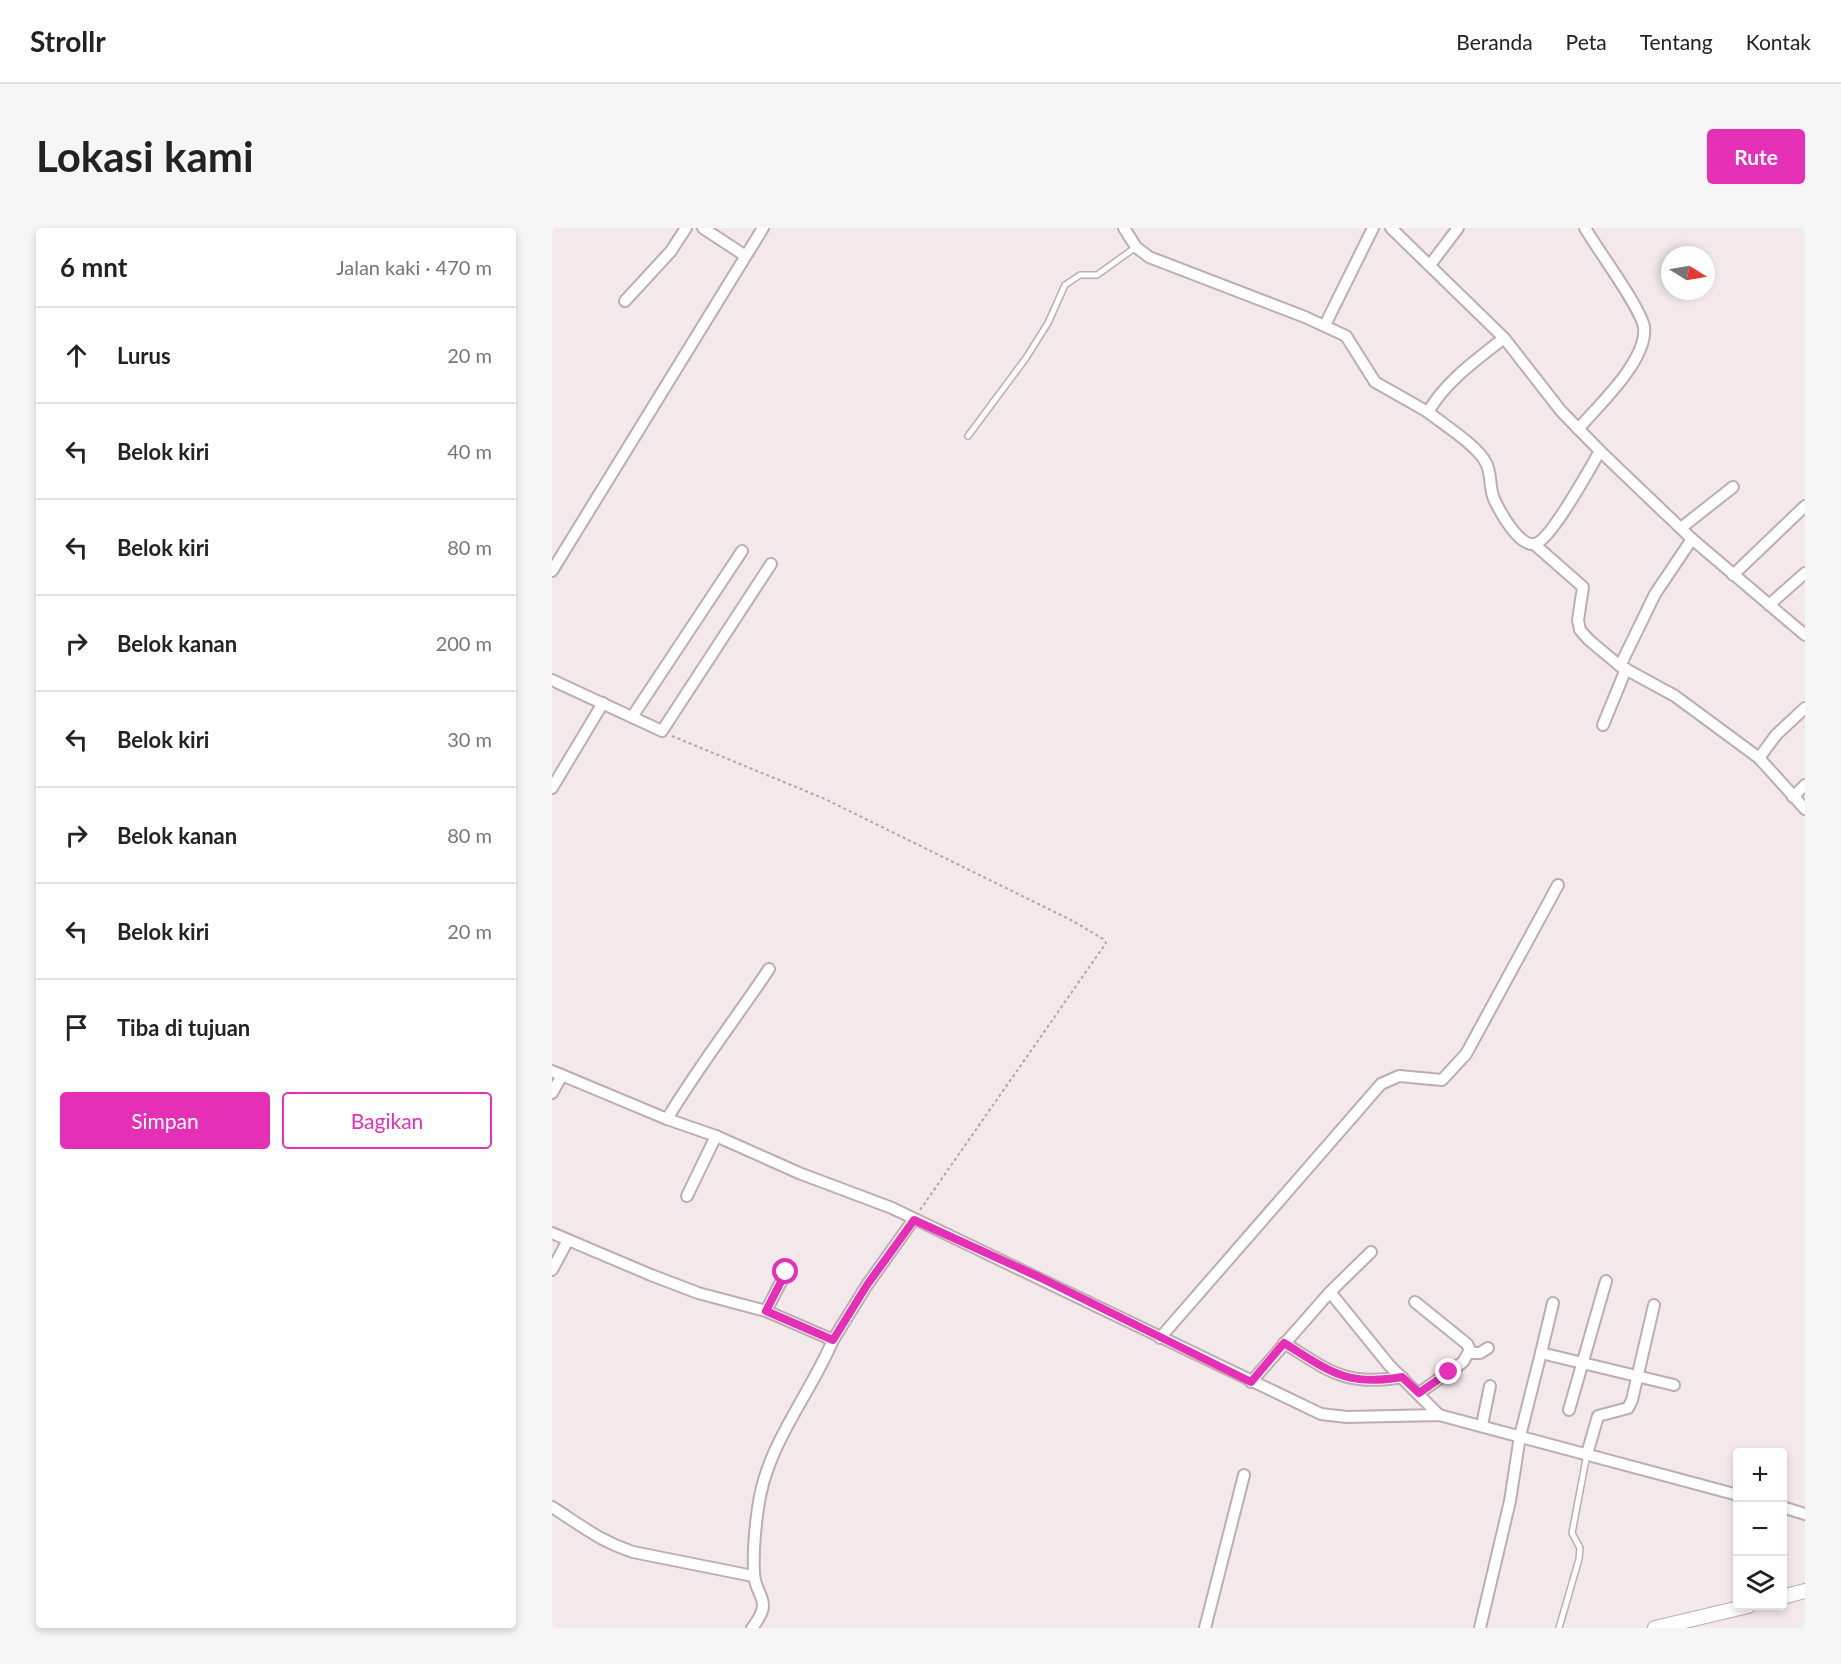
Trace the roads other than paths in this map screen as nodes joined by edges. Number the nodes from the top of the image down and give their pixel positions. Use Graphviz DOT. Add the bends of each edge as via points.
graph roads {
  1 [pos="686,228"];
  2 [pos="703,228"];
  3 [pos="763,228"];
  4 [pos="1124,228"];
  5 [pos="1373,228"];
  6 [pos="1390,228"];
  7 [pos="1458,228"];
  8 [pos="1585,228"];
  9 [pos="1136,247"];
  10 [pos="744,255"];
  11 [pos="1430,265"];
  12 [pos="625,301"];
  13 [pos="1325,325"];
  14 [pos="1504,338"];
  15 [pos="1428,412"];
  16 [pos="1578,429"];
  17 [pos="968,436"];
  18 [pos="1600,451"];
  19 [pos="1733,487"];
  20 [pos="1805,506"];
  21 [pos="1681,528"];
  22 [pos="1692,539"];
  23 [pos="1534,544"];
  24 [pos="742,551"];
  25 [pos="771,564"];
  26 [pos="552,571"];
  27 [pos="1805,573"];
  28 [pos="1733,575"];
  29 [pos="1769,605"];
  30 [pos="1805,635"];
  31 [pos="1623,668"];
  32 [pos="552,680"];
  33 [pos="603,703"];
  34 [pos="1805,708"];
  35 [pos="632,717"];
  36 [pos="1603,725"];
  37 [pos="1759,758"];
  38 [pos="1805,784"];
  39 [pos="552,788"];
  40 [pos="1793,797"];
  41 [pos="1805,809"];
  42 [pos="1558,885"];
  43 [pos="769,969"];
  44 [pos="557,1073"];
  45 [pos="552,1093"];
  46 [pos="667,1119"];
  47 [pos="716,1136"];
  48 [pos="687,1196"];
  49 [pos="914,1220"];
  50 [pos="552,1233"];
  51 [pos="568,1240"];
  52 [pos="1371,1252"];
  53 [pos="552,1270"];
  54 [pos="786,1272"];
  55 [pos="1606,1281"];
  56 [pos="1330,1292"];
  57 [pos="1415,1302"];
  58 [pos="1553,1303"];
  59 [pos="1653,1305"];
  60 [pos="766,1311"];
  61 [pos="1160,1338"];
  62 [pos="833,1340"];
  63 [pos="1284,1343"];
  64 [pos="1488,1348"];
  65 [pos="1469,1353"];
  66 [pos="1541,1353"];
  67 [pos="1583,1361"];
  68 [pos="1638,1376"];
  69 [pos="1402,1377"];
  70 [pos="1251,1382"];
  71 [pos="1674,1385"];
  72 [pos="1490,1386"];
  73 [pos="1419,1393"];
  74 [pos="1569,1410"];
  75 [pos="1439,1415"];
  76 [pos="1482,1425"];
  77 [pos="1520,1436"];
  78 [pos="1587,1454"];
  79 [pos="1244,1475"];
  80 [pos="1733,1494"];
  81 [pos="552,1507"];
  82 [pos="1787,1509"];
  83 [pos="1805,1514"];
  84 [pos="753,1576"];
  85 [pos="1805,1591"];
  86 [pos="1787,1596"];
  87 [pos="1733,1609"];
  88 [pos="752,1628"];
  89 [pos="1205,1628"];
  90 [pos="1480,1628"];
  91 [pos="1559,1628"];
  92 [pos="1658,1628"];
  1 -- 12 [label="street" via="671,251"];
  2 -- 10 [label="street"];
  3 -- 10 [label="street"];
  4 -- 9 [label="street"];
  5 -- 13 [label="street"];
  6 -- 11 [label="street"];
  7 -- 11 [label="street"];
  8 -- 16 [label="street" via="1644,326 1635,360"];
  9 -- 13 [label="street" via="1173,267"];
  9 -- 17 [label="lane" via="1097,275 1080,275 1065,285 1026,358"];
  10 -- 26 [label="street"];
  11 -- 14 [label="street"];
  13 -- 15 [label="street" via="1346,336 1375,382"];
  14 -- 15 [label="street" via="1451,382"];
  14 -- 16 [label="street"];
  15 -- 23 [label="street" via="1481,456 1487,465 1494,499 1512,530 1526,543"];
  16 -- 18 [label="street"];
  18 -- 21 [label="street"];
  18 -- 23 [label="street" via="1544,540"];
  19 -- 21 [label="street"];
  20 -- 28 [label="street"];
  21 -- 22 [label="street"];
  22 -- 28 [label="street"];
  22 -- 31 [label="street" via="1655,594"];
  23 -- 31 [label="street" via="1583,587 1580,630"];
  24 -- 35 [label="street"];
  25 -- 35 [label="street" via="662,731"];
  27 -- 29 [label="street"];
  28 -- 29 [label="street"];
  29 -- 30 [label="street"];
  31 -- 36 [label="street"];
  31 -- 37 [label="street" via="1675,696"];
  32 -- 33 [label="street"];
  33 -- 35 [label="street"];
  33 -- 39 [label="street"];
  34 -- 37 [label="street" via="1776,735"];
  37 -- 40 [label="street"];
  38 -- 40 [label="street"];
  40 -- 41 [label="street"];
  42 -- 61 [label="street" via="1466,1054 1442,1080 1399,1076 1381,1084"];
  43 -- 46 [label="street"];
  44 -- 45 [label="street"];
  44 -- 46 [label="street"];
  46 -- 47 [label="street"];
  47 -- 48 [label="street"];
  47 -- 49 [label="street"];
  49 -- 61 [label="street"];
  49 -- 62 [label="street"];
  50 -- 51 [label="street"];
  51 -- 53 [label="street"];
  51 -- 60 [label="street" via="698,1293"];
  52 -- 56 [label="street"];
  54 -- 60 [label="street"];
  55 -- 67 [label="street"];
  56 -- 63 [label="street"];
  56 -- 69 [label="street"];
  57 -- 65 [label="street" via="1467,1344"];
  58 -- 66 [label="street"];
  59 -- 68 [label="street"];
  60 -- 62 [label="street"];
  61 -- 70 [label="street"];
  62 -- 84 [label="street" via="796,1406 764,1477"];
  63 -- 69 [label="street" via="1336,1375 1380,1381"];
  63 -- 70 [label="street"];
  64 -- 65 [label="street"];
  65 -- 73 [label="street" via="1463,1362"];
  66 -- 67 [label="street"];
  66 -- 77 [label="street"];
  67 -- 68 [label="street"];
  67 -- 74 [label="street"];
  68 -- 71 [label="street"];
  68 -- 78 [label="street" via="1628,1408 1598,1416"];
  69 -- 73 [label="street"];
  70 -- 75 [label="street" via="1321,1414"];
  72 -- 76 [label="street"];
  73 -- 75 [label="street"];
  75 -- 76 [label="street"];
  76 -- 77 [label="street"];
  77 -- 78 [label="street"];
  77 -- 90 [label="street" via="1510,1502"];
  78 -- 80 [label="street"];
  78 -- 91 [label="lane" via="1572,1533 1580,1548 1579,1559"];
  79 -- 89 [label="street"];
  81 -- 84 [label="street" via="615,1546"];
  82 -- 83 [label="street"];
  84 -- 88 [label="street" via="763,1600 760,1617"];
  85 -- 86 [label="street"];
  87 -- 92 [label="street"];
}
